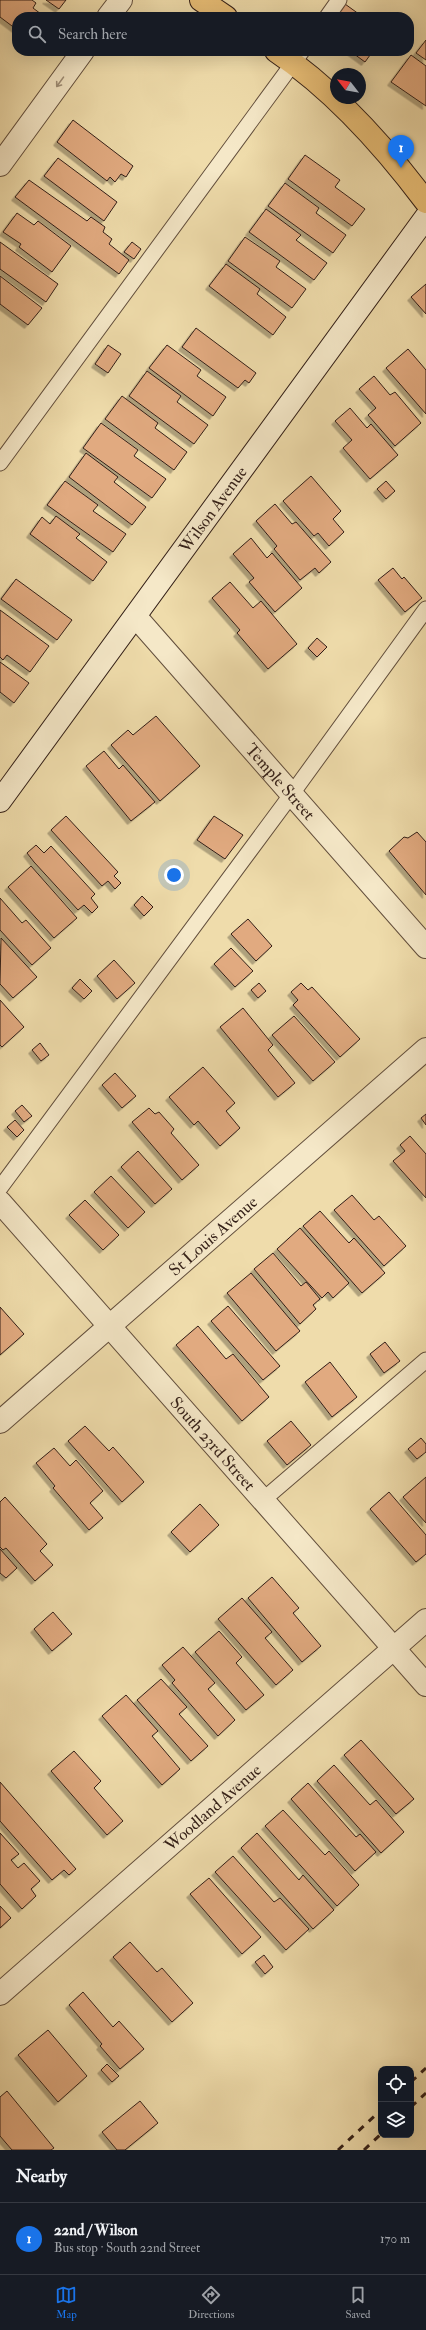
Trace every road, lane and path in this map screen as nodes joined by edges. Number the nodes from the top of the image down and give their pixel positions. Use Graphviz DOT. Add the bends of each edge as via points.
graph roads {
  1 [pos="120,0"];
  2 [pos="201,0"];
  3 [pos="340,0"];
  4 [pos="112,12"];
  5 [pos="219,12"];
  6 [pos="331,12"];
  7 [pos="79,56"];
  8 [pos="298,57"];
  9 [pos="0,165"];
  10 [pos="426,202"];
  11 [pos="426,216"];
  12 [pos="0,463"];
  13 [pos="426,609"];
  14 [pos="136,617"];
  15 [pos="291,795"];
  16 [pos="0,801"];
  17 [pos="426,947"];
  18 [pos="426,1049"];
  19 [pos="0,1188"];
  20 [pos="0,1202"];
  21 [pos="110,1325"];
  22 [pos="426,1360"];
  23 [pos="0,1422"];
  24 [pos="263,1500"];
  25 [pos="426,1620"];
  26 [pos="394,1648"];
  27 [pos="426,1685"];
  28 [pos="0,1994"];
  1 -- 4 [label="street"];
  2 -- 5 [label="main road"];
  3 -- 6 [label="lane"];
  7 -- 9 [label="street, one-way"];
  8 -- 10 [label="main road" via="401,168"];
  8 -- 12 [label="lane"];
  11 -- 14 [label="street, Wilson Avenue"];
  13 -- 15 [label="lane"];
  14 -- 15 [label="street, Temple Street"];
  14 -- 16 [label="street, Wilson Avenue"];
  15 -- 17 [label="street, Temple Street"];
  15 -- 19 [label="lane"];
  18 -- 21 [label="street, St Louis Avenue"];
  20 -- 21 [label="street, South 23rd Street"];
  21 -- 23 [label="street, St Louis Avenue"];
  21 -- 24 [label="street, South 23rd Street"];
  22 -- 24 [label="lane"];
  24 -- 26 [label="street, South 23rd Street"];
  25 -- 26 [label="street, Woodland Avenue"];
  26 -- 27 [label="street, South 23rd Street"];
  26 -- 28 [label="street, Woodland Avenue"];
}
